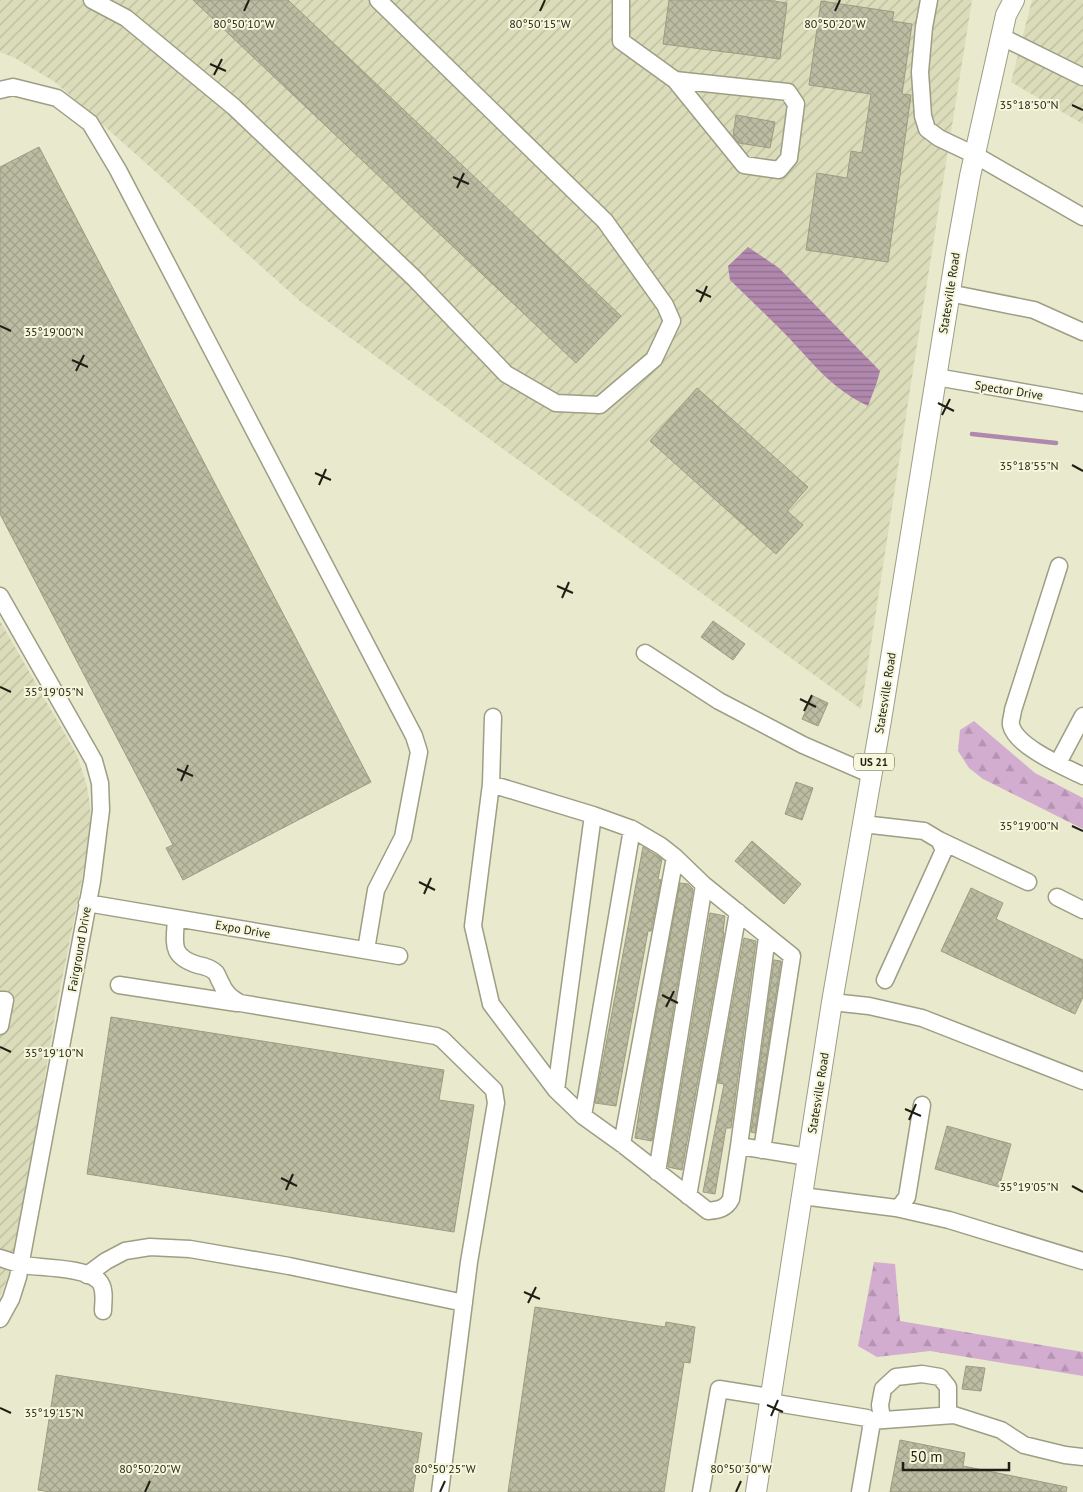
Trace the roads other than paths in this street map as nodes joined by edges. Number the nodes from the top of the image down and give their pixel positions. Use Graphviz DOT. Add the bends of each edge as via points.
graph roads {
  1 [pos="92,0"];
  2 [pos="378,0"];
  3 [pos="621,0"];
  4 [pos="929,0"];
  5 [pos="1008,5"];
  6 [pos="1002,37"];
  7 [pos="1083,77"];
  8 [pos="676,80"];
  9 [pos="0,90"];
  10 [pos="975,155"];
  11 [pos="1083,217"];
  12 [pos="949,293"];
  13 [pos="1083,332"];
  14 [pos="936,377"];
  15 [pos="1083,403"];
  16 [pos="1059,566"];
  17 [pos="0,596"];
  18 [pos="645,653"];
  19 [pos="1083,716"];
  20 [pos="493,718"];
  21 [pos="1058,763"];
  22 [pos="872,775"];
  23 [pos="1083,776"];
  24 [pos="491,784"];
  25 [pos="593,815"];
  26 [pos="864,824"];
  27 [pos="632,829"];
  28 [pos="939,840"];
  29 [pos="675,857"];
  30 [pos="1028,882"];
  31 [pos="704,885"];
  32 [pos="1057,897"];
  33 [pos="87,903"];
  34 [pos="1083,910"];
  35 [pos="738,912"];
  36 [pos="176,918"];
  37 [pos="767,937"];
  38 [pos="366,950"];
  39 [pos="398,956"];
  40 [pos="885,980"];
  41 [pos="119,985"];
  42 [pos="0,1000"];
  43 [pos="832,1002"];
  44 [pos="240,1003"];
  45 [pos="0,1026"];
  46 [pos="1083,1081"];
  47 [pos="556,1090"];
  48 [pos="922,1105"];
  49 [pos="583,1116"];
  50 [pos="622,1144"];
  51 [pos="739,1146"];
  52 [pos="762,1150"];
  53 [pos="808,1157"];
  54 [pos="657,1172"];
  55 [pos="688,1196"];
  56 [pos="802,1196"];
  57 [pos="896,1208"];
  58 [pos="0,1258"];
  59 [pos="1083,1261"];
  60 [pos="21,1264"];
  61 [pos="87,1275"];
  62 [pos="464,1303"];
  63 [pos="103,1311"];
  64 [pos="0,1319"];
  65 [pos="770,1399"];
  66 [pos="948,1415"];
  67 [pos="876,1421"];
  68 [pos="1083,1457"];
  69 [pos="440,1492"];
  70 [pos="701,1492"];
  71 [pos="756,1492"];
  72 [pos="860,1492"];
  1 -- 2 [label="street" via="126,18 234,106 414,278 506,374 556,403 600,404 654,358 672,321 665,305 605,221"];
  3 -- 8 [label="street" via="621,41"];
  4 -- 10 [label="street" via="920,72 927,130"];
  5 -- 6 [label="main road, Statesville Road / US 21"];
  6 -- 7 [label="street"];
  6 -- 10 [label="main road, Statesville Road / US 21"];
  8 -- 8 [label="street" via="788,92 796,104 789,158 779,170 744,165"];
  9 -- 38 [label="street" via="13,86 57,98 90,123 123,179 414,736 419,752 403,837 376,890"];
  10 -- 11 [label="street"];
  10 -- 12 [label="main road, Statesville Road / US 21"];
  12 -- 13 [label="street" via="1034,310"];
  12 -- 14 [label="main road, Statesville Road / US 21"];
  14 -- 15 [label="street, Spector Drive"];
  14 -- 22 [label="main road, Statesville Road / US 21"];
  16 -- 21 [label="street" via="1011,725 1019,740"];
  17 -- 33 [label="street, Fairground Drive" via="94,760 100,783 101,810"];
  18 -- 22 [label="street" via="719,701 803,745"];
  19 -- 21 [label="street"];
  20 -- 24 [label="street"];
  21 -- 23 [label="street"];
  22 -- 26 [label="main road, Statesville Road / US 21"];
  24 -- 25 [label="street"];
  24 -- 47 [label="street" via="473,926 491,1004"];
  25 -- 27 [label="street"];
  25 -- 47 [label="street"];
  26 -- 28 [label="street" via="924,831"];
  26 -- 43 [label="main road, Statesville Road / US 21"];
  27 -- 29 [label="street"];
  27 -- 49 [label="street"];
  28 -- 30 [label="street"];
  28 -- 40 [label="street" via="944,850"];
  29 -- 31 [label="street"];
  29 -- 50 [label="street"];
  31 -- 35 [label="street"];
  31 -- 54 [label="street"];
  32 -- 34 [label="street"];
  33 -- 36 [label="street, Expo Drive"];
  33 -- 60 [label="street, Fairground Drive"];
  35 -- 37 [label="street"];
  35 -- 55 [label="street"];
  36 -- 38 [label="street, Expo Drive"];
  36 -- 44 [label="street" via="175,946 179,955 214,971 226,992"];
  37 -- 51 [label="street"];
  37 -- 52 [label="street" via="792,956"];
  38 -- 39 [label="street, Expo Drive"];
  41 -- 44 [label="street"];
  42 -- 45 [label="street" via="5,1000"];
  43 -- 46 [label="street" via="869,1006 922,1018"];
  43 -- 53 [label="main road, Statesville Road / US 21"];
  44 -- 62 [label="street" via="436,1036 494,1090 496,1103"];
  47 -- 49 [label="street"];
  48 -- 57 [label="street" via="907,1197"];
  49 -- 50 [label="street"];
  50 -- 54 [label="street"];
  51 -- 52 [label="street"];
  51 -- 55 [label="street" via="728,1206 708,1211"];
  52 -- 53 [label="street"];
  53 -- 56 [label="main road, Statesville Road / US 21"];
  54 -- 55 [label="street"];
  56 -- 57 [label="street"];
  56 -- 65 [label="main road, Statesville Road / US 21"];
  57 -- 59 [label="street" via="949,1220"];
  58 -- 60 [label="street"];
  60 -- 61 [label="street"];
  60 -- 64 [label="street, Fairground Drive" via="11,1299"];
  61 -- 62 [label="street" via="124,1251 150,1247 190,1249"];
  61 -- 63 [label="street" via="98,1280 102,1288"];
  62 -- 69 [label="street"];
  65 -- 67 [label="street"];
  65 -- 70 [label="street" via="719,1389"];
  65 -- 71 [label="main road, Statesville Road / US 21"];
  66 -- 67 [label="street"];
  66 -- 67 [label="street" via="948,1387 940,1377 922,1374 896,1377 883,1389"];
  66 -- 68 [label="street" via="1001,1430 1024,1445"];
  67 -- 72 [label="street" via="871,1428"];
}
